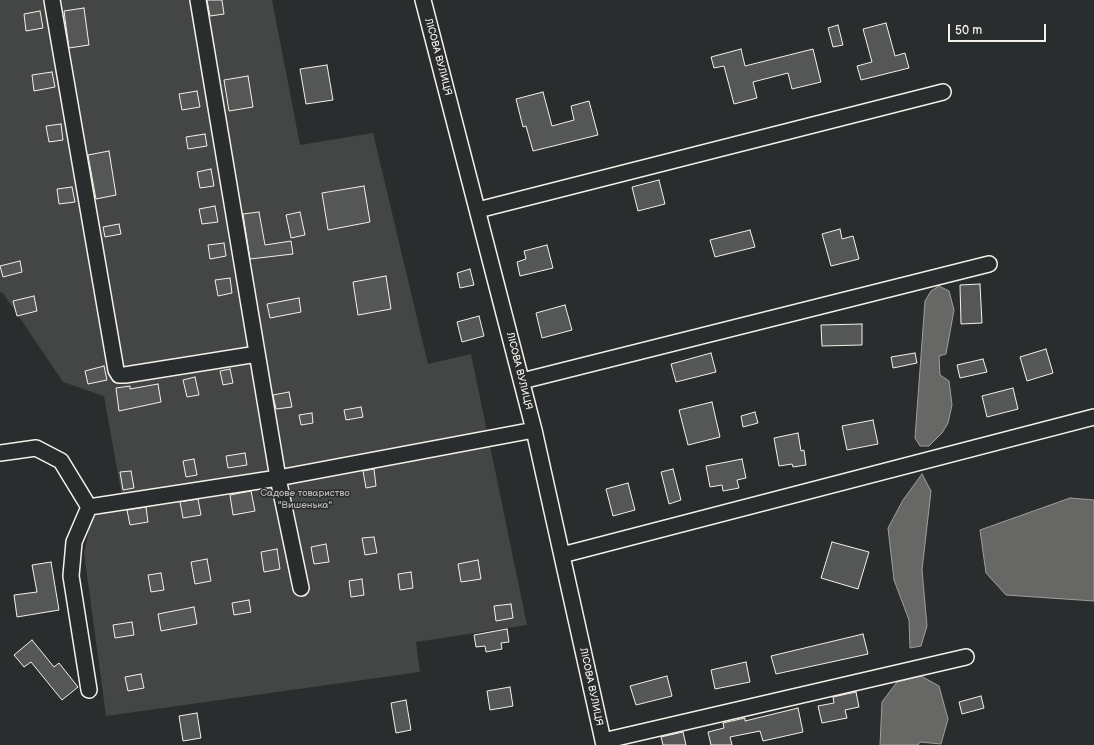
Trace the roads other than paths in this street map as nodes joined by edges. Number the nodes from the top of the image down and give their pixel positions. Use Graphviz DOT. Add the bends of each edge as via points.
graph roads {
  1 [pos="52,0"];
  2 [pos="198,0"];
  3 [pos="423,0"];
  4 [pos="943,92"];
  5 [pos="478,210"];
  6 [pos="989,264"];
  7 [pos="257,354"];
  8 [pos="522,381"];
  9 [pos="1094,417"];
  10 [pos="534,430"];
  11 [pos="0,453"];
  12 [pos="278,478"];
  13 [pos="89,507"];
  14 [pos="562,555"];
  15 [pos="301,588"];
  16 [pos="966,657"];
  17 [pos="89,690"];
  18 [pos="603,743"];
  1 -- 7 [label="street" via="116,370 119,374 126,375"];
  2 -- 7 [label="street"];
  3 -- 5 [label="street, ЛІСОВА ВУЛИЦЯ"];
  4 -- 5 [label="street"];
  5 -- 8 [label="street, ЛІСОВА ВУЛИЦЯ"];
  6 -- 8 [label="street"];
  7 -- 12 [label="street"];
  8 -- 10 [label="street, ЛІСОВА ВУЛИЦЯ"];
  9 -- 14 [label="street"];
  10 -- 12 [label="street"];
  10 -- 14 [label="street, ЛІСОВА ВУЛИЦЯ"];
  11 -- 13 [label="street" via="36,448 61,461"];
  12 -- 13 [label="street"];
  12 -- 15 [label="street"];
  13 -- 17 [label="street" via="74,542 71,576"];
  14 -- 18 [label="street, ЛІСОВА ВУЛИЦЯ"];
  16 -- 18 [label="street"];
}
